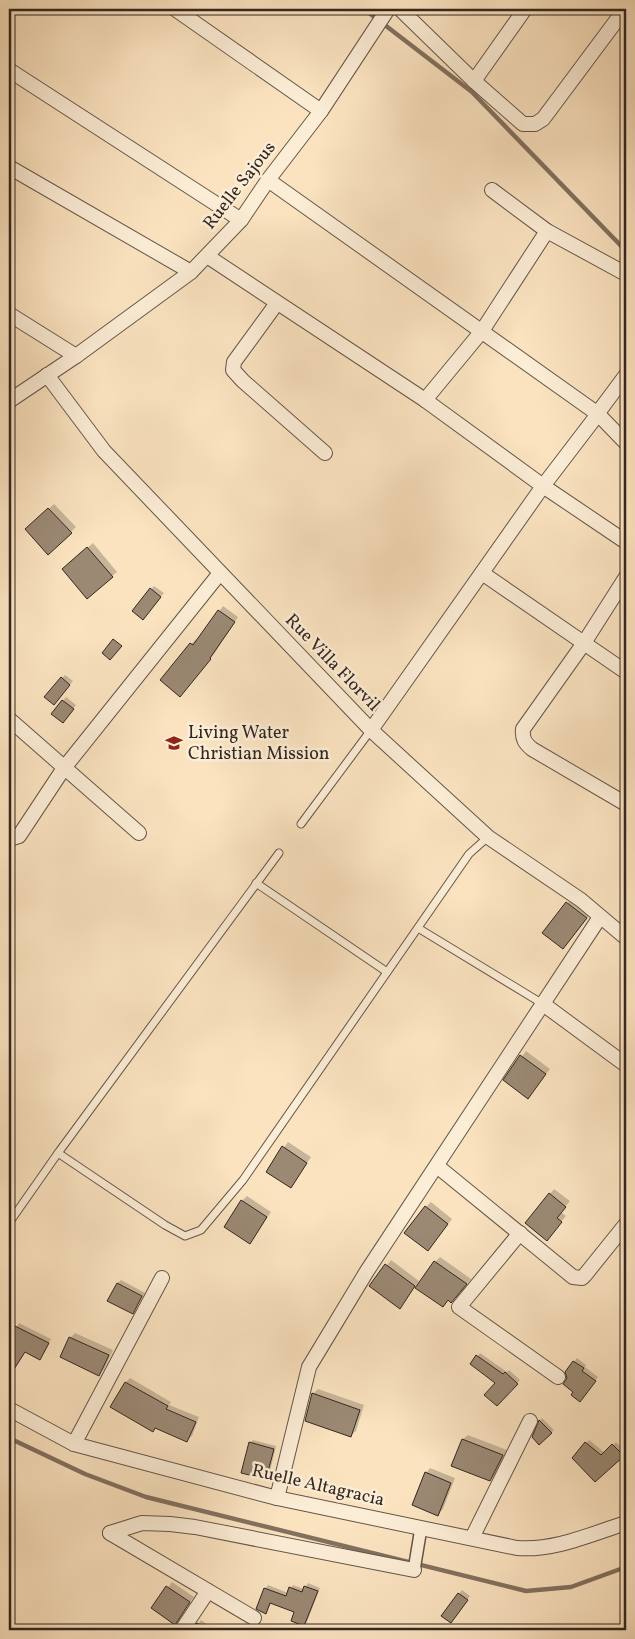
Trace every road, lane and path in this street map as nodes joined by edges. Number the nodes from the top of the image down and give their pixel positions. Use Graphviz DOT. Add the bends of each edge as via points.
graph roads {
  1 [pos="175,9"];
  2 [pos="388,9"];
  3 [pos="400,9"];
  4 [pos="525,9"];
  5 [pos="625,9"];
  6 [pos="194,14"];
  7 [pos="9,70"];
  8 [pos="474,81"];
  9 [pos="321,111"];
  10 [pos="9,167"];
  11 [pos="268,180"];
  12 [pos="492,190"];
  13 [pos="241,220"];
  14 [pos="547,231"];
  15 [pos="207,256"];
  16 [pos="191,272"];
  17 [pos="626,274"];
  18 [pos="277,302"];
  19 [pos="9,314"];
  20 [pos="482,331"];
  21 [pos="76,356"];
  22 [pos="47,375"];
  23 [pos="626,375"];
  24 [pos="425,400"];
  25 [pos="9,401"];
  26 [pos="598,414"];
  27 [pos="626,443"];
  28 [pos="325,453"];
  29 [pos="543,486"];
  30 [pos="626,542"];
  31 [pos="482,573"];
  32 [pos="220,574"];
  33 [pos="626,577"];
  34 [pos="584,642"];
  35 [pos="626,672"];
  36 [pos="9,719"];
  37 [pos="371,730"];
  38 [pos="64,768"];
  39 [pos="626,804"];
  40 [pos="301,824"];
  41 [pos="139,833"];
  42 [pos="488,837"];
  43 [pos="9,840"];
  44 [pos="279,852"];
  45 [pos="256,883"];
  46 [pos="600,917"];
  47 [pos="418,928"];
  48 [pos="626,938"];
  49 [pos="387,972"];
  50 [pos="543,1004"];
  51 [pos="626,1065"];
  52 [pos="58,1153"];
  53 [pos="437,1166"];
  54 [pos="9,1223"];
  55 [pos="626,1224"];
  56 [pos="520,1233"];
  57 [pos="162,1278"];
  58 [pos="558,1377"];
  59 [pos="9,1409"];
  60 [pos="530,1421"];
  61 [pos="74,1444"];
  62 [pos="277,1498"];
  63 [pos="626,1523"];
  64 [pos="421,1528"];
  65 [pos="472,1538"];
  66 [pos="414,1570"];
  67 [pos="208,1591"];
  68 [pos="254,1618"];
  69 [pos="182,1630"];
  1 -- 6 [label="street"];
  2 -- 9 [label="street, Ruelle Sajous"];
  3 -- 8 [label="street"];
  4 -- 8 [label="street"];
  5 -- 8 [label="street" via="543,119 535,124 523,124"];
  6 -- 9 [label="street"];
  7 -- 13 [label="street"];
  9 -- 11 [label="street, Ruelle Sajous"];
  10 -- 16 [label="street"];
  11 -- 13 [label="street, Ruelle Sajous"];
  11 -- 20 [label="street"];
  12 -- 14 [label="street"];
  13 -- 15 [label="street, Ruelle Sajous"];
  14 -- 17 [label="street"];
  14 -- 20 [label="street"];
  15 -- 16 [label="street, Ruelle Sajous"];
  15 -- 18 [label="street"];
  16 -- 21 [label="street, Ruelle Sajous"];
  18 -- 24 [label="street"];
  18 -- 28 [label="street" via="234,362 233,370"];
  19 -- 21 [label="street"];
  20 -- 24 [label="street"];
  20 -- 26 [label="street"];
  21 -- 22 [label="street, Ruelle Sajous"];
  22 -- 25 [label="street, Ruelle Sajous"];
  22 -- 32 [label="street, Rue Villa Florvil" via="104,450"];
  23 -- 26 [label="street"];
  24 -- 29 [label="street"];
  26 -- 27 [label="street"];
  26 -- 29 [label="street"];
  29 -- 30 [label="street"];
  29 -- 31 [label="street"];
  31 -- 34 [label="street"];
  31 -- 37 [label="street"];
  32 -- 37 [label="street, Rue Villa Florvil"];
  32 -- 38 [label="street"];
  33 -- 34 [label="street"];
  34 -- 35 [label="street"];
  34 -- 39 [label="street" via="522,736 532,749"];
  36 -- 38 [label="street"];
  37 -- 40 [label="lane"];
  37 -- 42 [label="street, Rue Villa Florvil"];
  38 -- 41 [label="street"];
  38 -- 43 [label="street" via="19,836"];
  42 -- 46 [label="street, Rue Villa Florvil" via="581,900"];
  42 -- 47 [label="lane" via="469,854"];
  44 -- 45 [label="lane"];
  45 -- 49 [label="lane"];
  45 -- 52 [label="lane"];
  46 -- 48 [label="street, Rue Villa Florvil"];
  46 -- 50 [label="street"];
  47 -- 49 [label="lane"];
  47 -- 50 [label="lane"];
  49 -- 52 [label="lane" via="243,1180 201,1230 185,1236"];
  50 -- 51 [label="street"];
  50 -- 53 [label="street"];
  52 -- 54 [label="lane"];
  53 -- 56 [label="street"];
  53 -- 62 [label="street" via="309,1367"];
  55 -- 56 [label="street" via="585,1275 578,1278"];
  56 -- 58 [label="street" via="459,1306"];
  57 -- 61 [label="street"];
  59 -- 61 [label="street, Ruelle Altagracia"];
  60 -- 65 [label="street"];
  61 -- 62 [label="street, Ruelle Altagracia"];
  62 -- 64 [label="street, Ruelle Altagracia"];
  63 -- 65 [label="street, Ruelle Altagracia" via="552,1547 534,1549"];
  64 -- 65 [label="street, Ruelle Altagracia"];
  64 -- 66 [label="street"];
  66 -- 67 [label="street" via="195,1527 142,1523 110,1533"];
  67 -- 68 [label="street"];
  67 -- 69 [label="street"];
}
